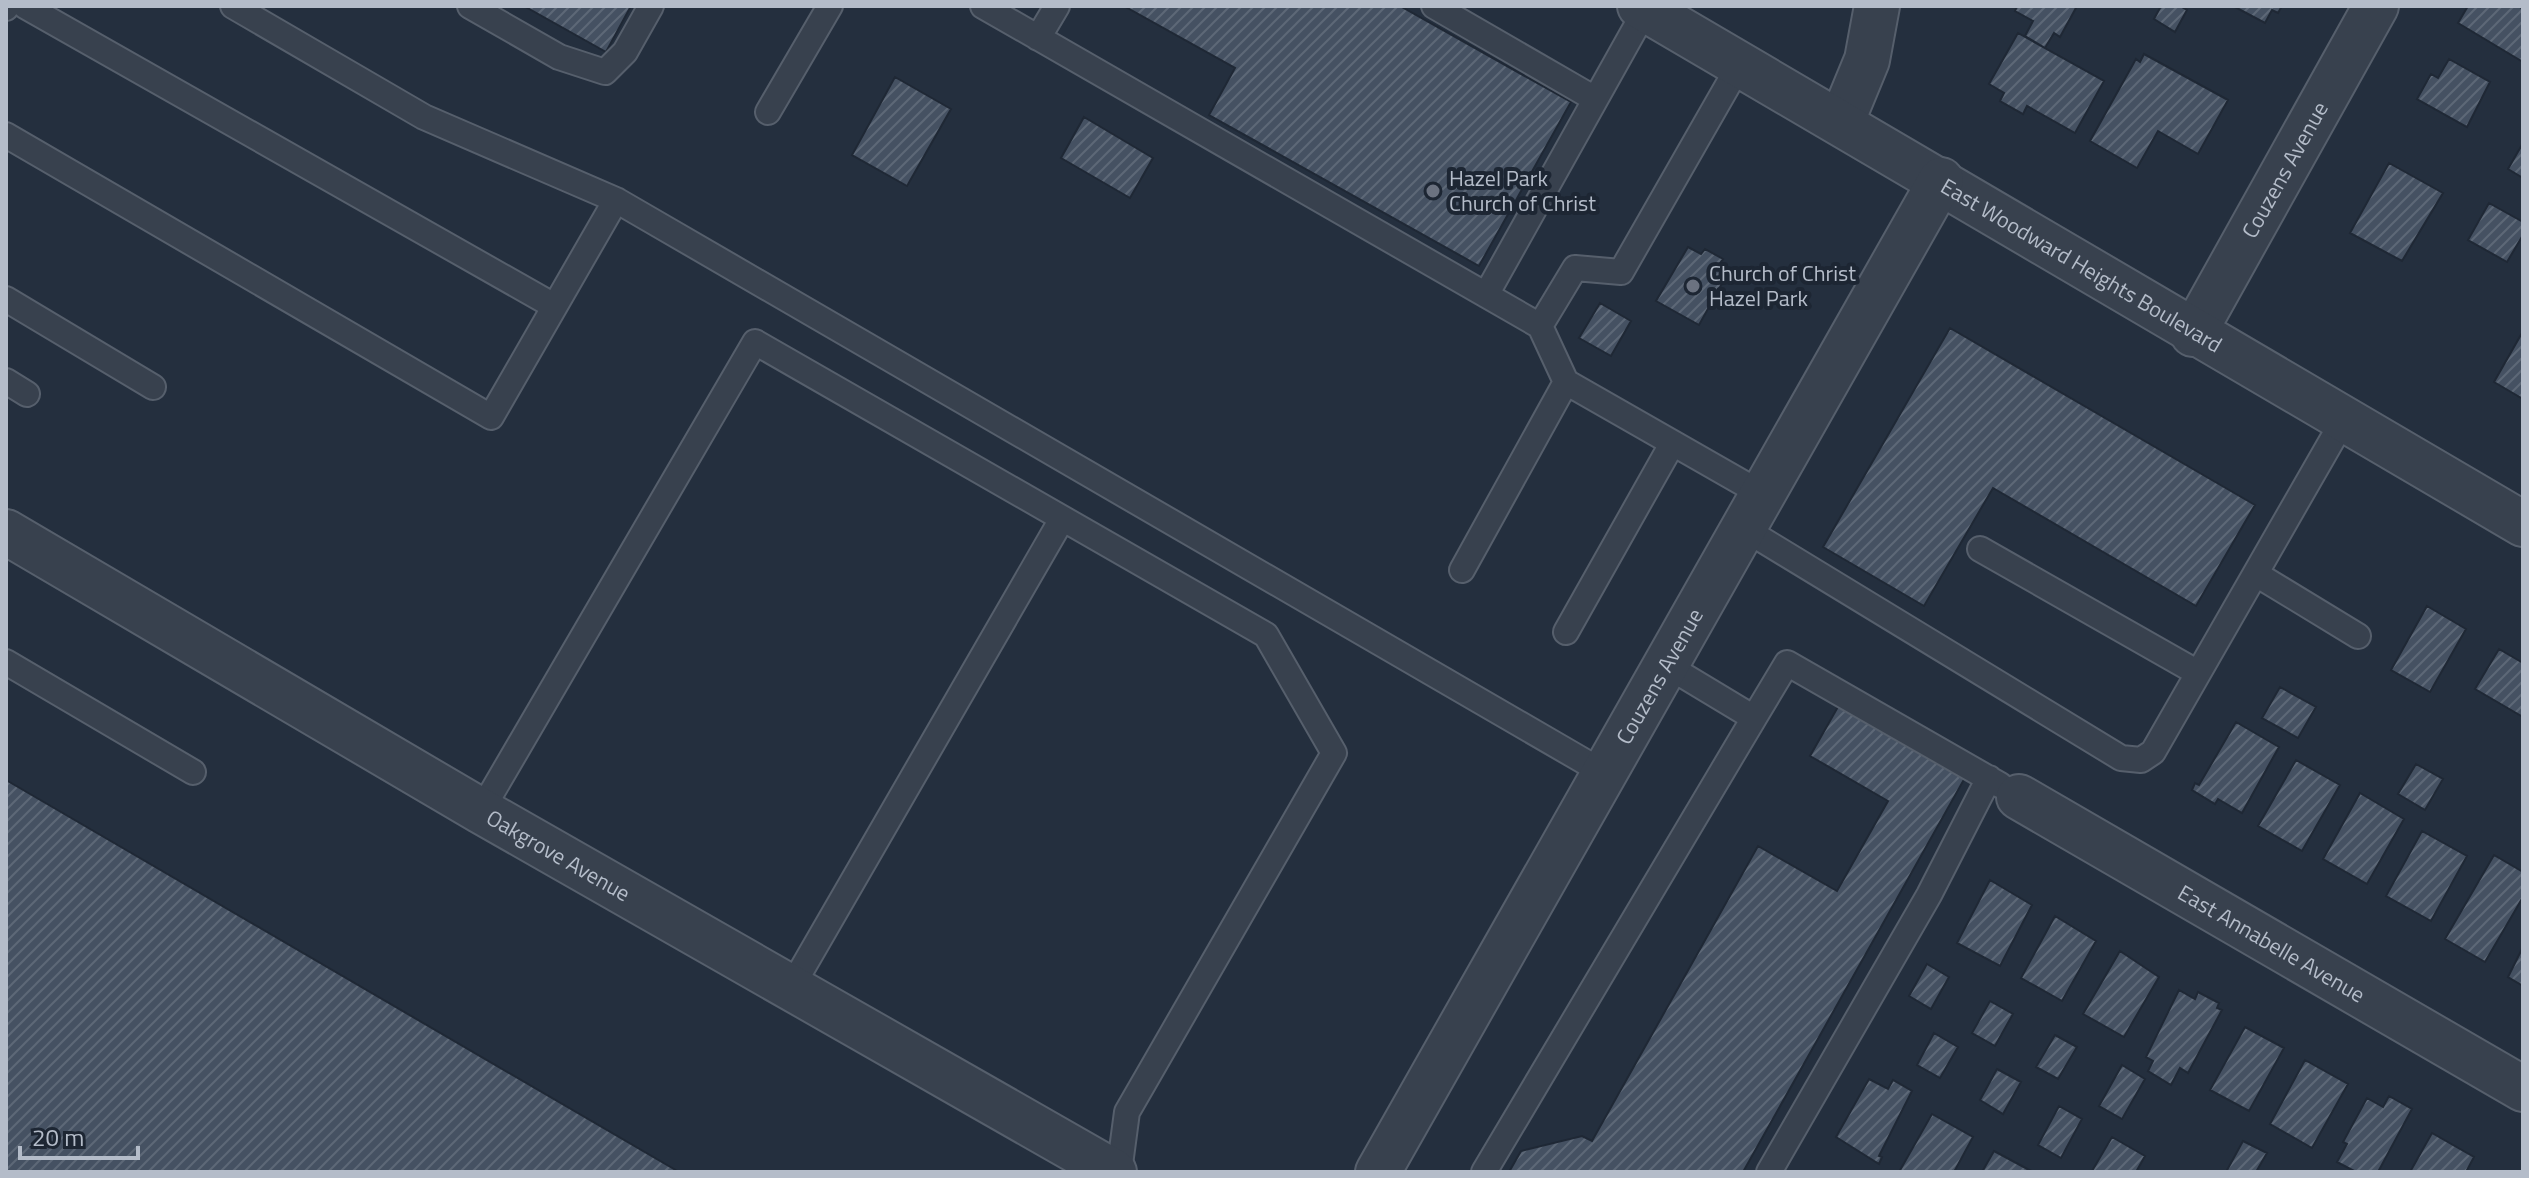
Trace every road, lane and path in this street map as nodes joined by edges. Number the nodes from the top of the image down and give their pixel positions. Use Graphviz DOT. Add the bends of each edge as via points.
graph roads {
  1 [pos="25,6"];
  2 [pos="233,6"];
  3 [pos="470,6"];
  4 [pos="651,6"];
  5 [pos="830,6"];
  6 [pos="983,6"];
  7 [pos="1057,6"];
  8 [pos="1434,6"];
  9 [pos="1877,6"];
  10 [pos="2376,6"];
  11 [pos="1643,8"];
  12 [pos="1038,38"];
  13 [pos="1740,64"];
  14 [pos="1595,99"];
  15 [pos="768,112"];
  16 [pos="1841,123"];
  17 [pos="6,135"];
  18 [pos="1941,180"];
  19 [pos="616,200"];
  20 [pos="1486,295"];
  21 [pos="6,299"];
  22 [pos="554,306"];
  23 [pos="1540,326"];
  24 [pos="2193,334"];
  25 [pos="6,381"];
  26 [pos="1566,382"];
  27 [pos="153,387"];
  28 [pos="27,394"];
  29 [pos="2343,421"];
  30 [pos="1672,444"];
  31 [pos="1753,511"];
  32 [pos="1062,519"];
  33 [pos="2523,524"];
  34 [pos="6,532"];
  35 [pos="1980,549"];
  36 [pos="1462,570"];
  37 [pos="2256,574"];
  38 [pos="1566,632"];
  39 [pos="2358,636"];
  40 [pos="6,662"];
  41 [pos="1666,665"];
  42 [pos="2198,673"];
  43 [pos="1754,718"];
  44 [pos="193,772"];
  45 [pos="1606,774"];
  46 [pos="2004,788"];
  47 [pos="481,811"];
  48 [pos="791,988"];
  49 [pos="2523,1089"];
  50 [pos="1116,1172"];
  51 [pos="1378,1172"];
  52 [pos="1484,1172"];
  53 [pos="1769,1172"];
  1 -- 22 [label="lane"];
  2 -- 19 [label="lane" via="424,117"];
  3 -- 4 [label="lane" via="559,57 605,72 625,52"];
  5 -- 15 [label="lane"];
  6 -- 12 [label="lane"];
  7 -- 12 [label="lane"];
  8 -- 14 [label="lane"];
  9 -- 16 [label="street" via="1867,60"];
  10 -- 24 [label="street, Couzens Avenue"];
  11 -- 13 [label="street, East Woodward Heights Boulevard"];
  11 -- 14 [label="lane"];
  12 -- 20 [label="lane"];
  13 -- 16 [label="street, East Woodward Heights Boulevard"];
  13 -- 23 [label="lane" via="1621,272 1575,268"];
  14 -- 20 [label="lane"];
  16 -- 18 [label="street, East Woodward Heights Boulevard"];
  17 -- 22 [label="lane" via="491,417"];
  18 -- 24 [label="street, East Woodward Heights Boulevard"];
  18 -- 31 [label="street, Couzens Avenue"];
  19 -- 22 [label="lane"];
  19 -- 45 [label="lane"];
  20 -- 23 [label="lane"];
  21 -- 27 [label="lane"];
  23 -- 26 [label="lane"];
  24 -- 29 [label="street, East Woodward Heights Boulevard"];
  25 -- 28 [label="lane"];
  26 -- 30 [label="lane"];
  26 -- 36 [label="lane"];
  29 -- 33 [label="street, East Woodward Heights Boulevard"];
  29 -- 37 [label="lane"];
  30 -- 31 [label="lane"];
  30 -- 38 [label="lane"];
  31 -- 41 [label="street, Couzens Avenue"];
  31 -- 42 [label="lane" via="2121,758 2141,760 2153,752"];
  32 -- 47 [label="lane" via="755,342"];
  32 -- 48 [label="lane"];
  32 -- 50 [label="lane" via="1266,635 1334,753 1127,1112"];
  34 -- 47 [label="street, Oakgrove Avenue"];
  35 -- 42 [label="lane"];
  37 -- 39 [label="lane"];
  37 -- 42 [label="lane"];
  40 -- 44 [label="lane"];
  41 -- 43 [label="lane"];
  41 -- 45 [label="street, Couzens Avenue"];
  43 -- 46 [label="lane" via="1787,663"];
  43 -- 52 [label="lane"];
  45 -- 51 [label="street, Couzens Avenue"];
  46 -- 49 [label="street, East Annabelle Avenue"];
  46 -- 53 [label="lane" via="1929,895"];
  47 -- 48 [label="street, Oakgrove Avenue"];
  48 -- 50 [label="street, Oakgrove Avenue"];
}
